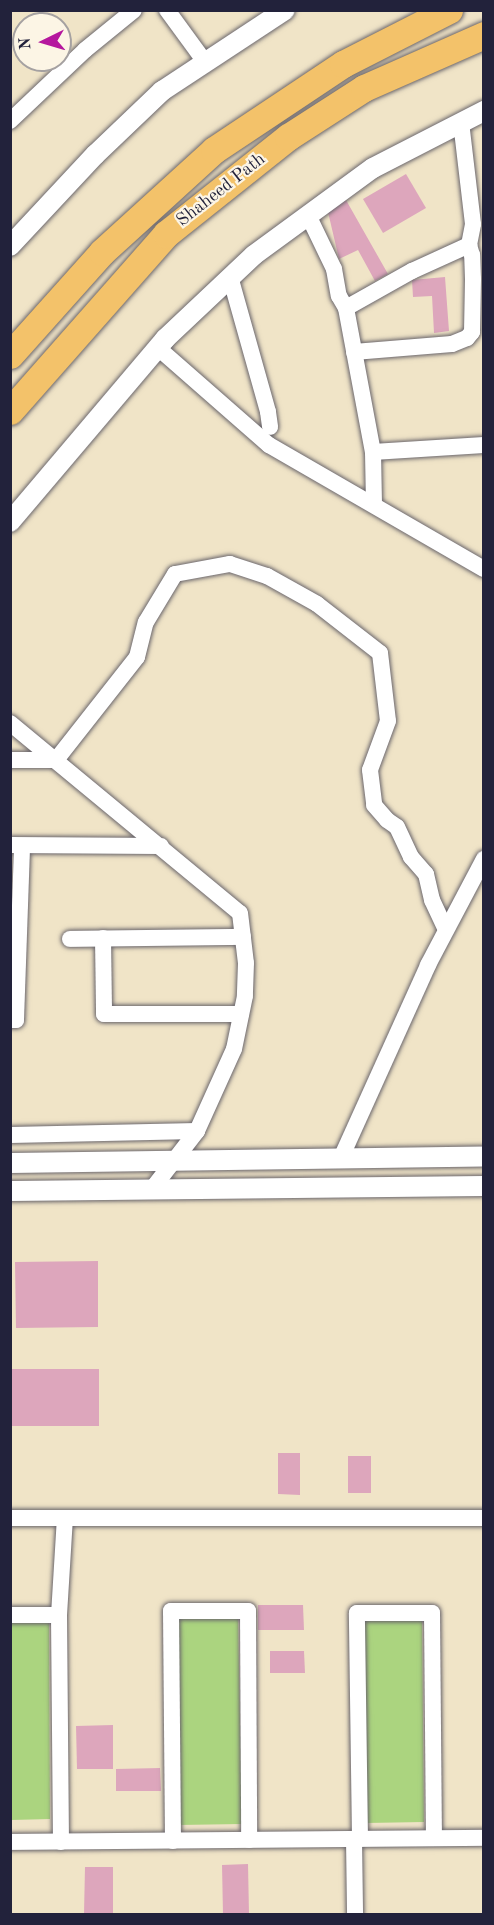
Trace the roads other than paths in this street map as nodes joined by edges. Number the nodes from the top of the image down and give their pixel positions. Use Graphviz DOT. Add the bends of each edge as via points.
graph roads {
  1 [pos="134,10"];
  2 [pos="167,10"];
  3 [pos="285,10"];
  4 [pos="449,10"];
  5 [pos="483,35"];
  6 [pos="205,62"];
  7 [pos="483,111"];
  8 [pos="10,121"];
  9 [pos="461,122"];
  10 [pos="308,215"];
  11 [pos="469,245"];
  12 [pos="10,246"];
  13 [pos="231,280"];
  14 [pos="346,308"];
  15 [pos="158,347"];
  16 [pos="354,352"];
  17 [pos="10,355"];
  18 [pos="10,411"];
  19 [pos="270,427"];
  20 [pos="483,445"];
  21 [pos="373,452"];
  22 [pos="374,503"];
  23 [pos="10,522"];
  24 [pos="483,569"];
  25 [pos="10,723"];
  26 [pos="10,760"];
  27 [pos="56,760"];
  28 [pos="16,846"];
  29 [pos="161,846"];
  30 [pos="483,859"];
  31 [pos="446,930"];
  32 [pos="243,937"];
  33 [pos="103,938"];
  34 [pos="70,939"];
  35 [pos="241,1014"];
  36 [pos="10,1020"];
  37 [pos="197,1131"];
  38 [pos="10,1135"];
  39 [pos="483,1156"];
  40 [pos="341,1158"];
  41 [pos="290,1159"];
  42 [pos="175,1161"];
  43 [pos="10,1163"];
  44 [pos="483,1186"];
  45 [pos="290,1188"];
  46 [pos="152,1189"];
  47 [pos="10,1191"];
  48 [pos="10,1518"];
  49 [pos="65,1518"];
  50 [pos="483,1518"];
  51 [pos="10,1615"];
  52 [pos="58,1615"];
  53 [pos="483,1838"];
  54 [pos="357,1839"];
  55 [pos="434,1839"];
  56 [pos="249,1840"];
  57 [pos="173,1841"];
  58 [pos="10,1842"];
  59 [pos="61,1842"];
  60 [pos="355,1914"];
  1 -- 8 [label="street"];
  2 -- 6 [label="street"];
  3 -- 6 [label="street"];
  4 -- 17 [label="highway, Shaheed Path" via="343,64 214,150 102,252"];
  5 -- 18 [label="highway, Shaheed Path" via="364,88 288,137 166,234"];
  6 -- 12 [label="street" via="145,107"];
  7 -- 9 [label="street"];
  9 -- 10 [label="street" via="373,168"];
  9 -- 11 [label="street" via="473,224"];
  10 -- 13 [label="street" via="254,255"];
  10 -- 14 [label="street" via="334,269 339,296"];
  11 -- 14 [label="street" via="411,271"];
  11 -- 16 [label="street" via="474,313 472,332 467,338 452,344"];
  13 -- 15 [label="street"];
  13 -- 19 [label="street"];
  14 -- 16 [label="street"];
  15 -- 22 [label="street" via="268,445"];
  15 -- 23 [label="street"];
  16 -- 21 [label="street"];
  20 -- 21 [label="street"];
  21 -- 22 [label="street"];
  22 -- 24 [label="street"];
  25 -- 27 [label="street"];
  26 -- 27 [label="street"];
  27 -- 29 [label="street"];
  27 -- 31 [label="street" via="137,657 146,622 175,573 230,564 267,576 317,604 380,653 388,721 369,770 374,805 397,827 411,857 426,874 432,900"];
  28 -- 29 [label="street"];
  28 -- 36 [label="street" via="16,1020"];
  29 -- 32 [label="street" via="240,913"];
  30 -- 31 [label="street"];
  31 -- 40 [label="street"];
  32 -- 33 [label="street"];
  32 -- 35 [label="street" via="246,963"];
  33 -- 34 [label="street"];
  33 -- 35 [label="street" via="104,1014"];
  35 -- 37 [label="street" via="234,1049"];
  37 -- 38 [label="street"];
  37 -- 42 [label="street"];
  39 -- 40 [label="street"];
  40 -- 41 [label="street"];
  41 -- 42 [label="street"];
  41 -- 45 [label="street"];
  42 -- 43 [label="street"];
  42 -- 46 [label="street"];
  44 -- 45 [label="street"];
  45 -- 46 [label="street"];
  46 -- 47 [label="street"];
  48 -- 49 [label="street"];
  49 -- 50 [label="street"];
  49 -- 52 [label="street"];
  51 -- 52 [label="street"];
  52 -- 59 [label="street"];
  53 -- 55 [label="street"];
  54 -- 55 [label="street"];
  54 -- 55 [label="street" via="357,1613 432,1613"];
  54 -- 56 [label="street"];
  54 -- 60 [label="street"];
  56 -- 57 [label="street"];
  56 -- 57 [label="street" via="248,1611 171,1611"];
  57 -- 59 [label="street"];
  58 -- 59 [label="street"];
}
